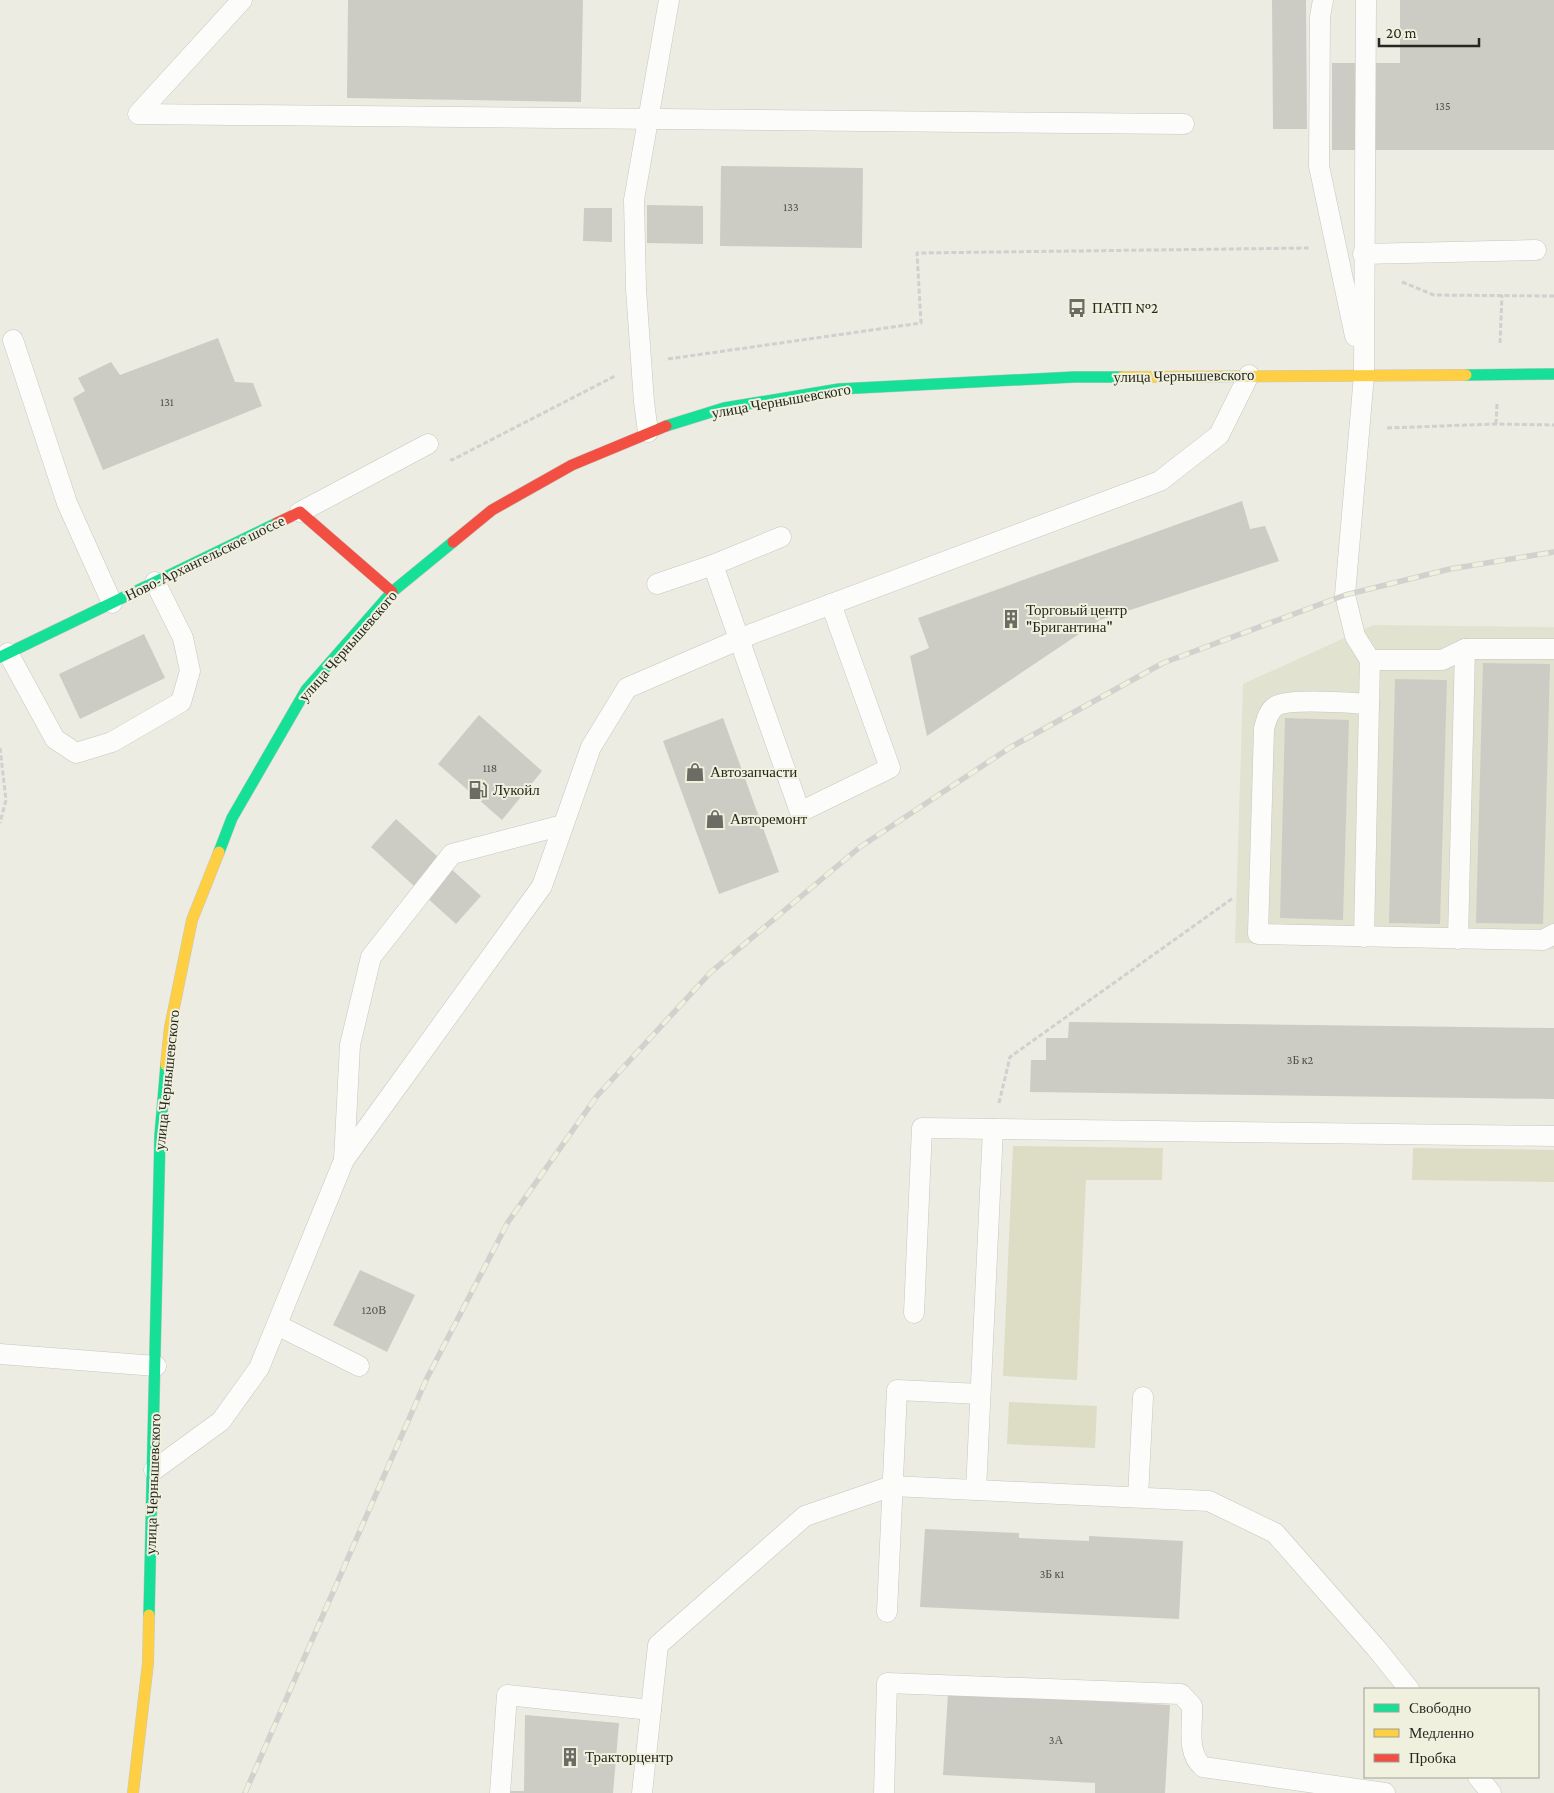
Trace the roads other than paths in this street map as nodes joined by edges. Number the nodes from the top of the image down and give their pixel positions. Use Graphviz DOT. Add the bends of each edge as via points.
graph roads {
  1 [pos="242,0"];
  2 [pos="669,0"];
  3 [pos="1323,0"];
  4 [pos="1366,0"];
  5 [pos="648,120"];
  6 [pos="1184,124"];
  7 [pos="1536,250"];
  8 [pos="1364,260"];
  9 [pos="14,340"];
  10 [pos="1554,374"];
  11 [pos="1249,375"];
  12 [pos="1364,375"];
  13 [pos="648,432"];
  14 [pos="428,444"];
  15 [pos="300,512"];
  16 [pos="781,537"];
  17 [pos="713,565"];
  18 [pos="155,582"];
  19 [pos="657,584"];
  20 [pos="392,592"];
  21 [pos="112,603"];
  22 [pos="831,604"];
  23 [pos="739,640"];
  24 [pos="1464,649"];
  25 [pos="1554,649"];
  26 [pos="4,655"];
  27 [pos="1370,660"];
  28 [pos="1368,704"];
  29 [pos="563,825"];
  30 [pos="1554,934"];
  31 [pos="1364,936"];
  32 [pos="1458,939"];
  33 [pos="993,1129"];
  34 [pos="1554,1136"];
  35 [pos="344,1160"];
  36 [pos="914,1313"];
  37 [pos="277,1325"];
  38 [pos="0,1354"];
  39 [pos="156,1366"];
  40 [pos="359,1366"];
  41 [pos="980,1394"];
  42 [pos="1143,1397"];
  43 [pos="154,1470"];
  44 [pos="892,1486"];
  45 [pos="976,1490"];
  46 [pos="1138,1498"];
  47 [pos="887,1612"];
  48 [pos="1408,1688"];
  49 [pos="651,1710"];
  50 [pos="1479,1778"];
  51 [pos="133,1793"];
  52 [pos="500,1793"];
  53 [pos="642,1793"];
  54 [pos="884,1793"];
  55 [pos="1385,1793"];
  56 [pos="1491,1793"];
  1 -- 5 [label="lane" via="138,114"];
  2 -- 5 [label="lane"];
  3 -- 12 [label="lane" via="1320,17 1319,166"];
  4 -- 8 [label="lane"];
  5 -- 6 [label="lane"];
  5 -- 13 [label="lane" via="634,200 636,289"];
  7 -- 8 [label="lane"];
  8 -- 12 [label="lane"];
  9 -- 21 [label="lane" via="67,503"];
  10 -- 12 [label="main road, улица Чернышевского"];
  11 -- 12 [label="main road, улица Чернышевского"];
  11 -- 13 [label="main road, улица Чернышевского" via="1074,377 839,389 724,408"];
  11 -- 22 [label="lane" via="1218,435 1160,481"];
  12 -- 27 [label="lane" via="1345,595 1355,636"];
  13 -- 20 [label="main road, улица Чернышевского" via="572,465 492,510"];
  14 -- 15 [label="lane"];
  15 -- 18 [label="main road, Ново-Архангельское шоссе"];
  15 -- 20 [label="main road, Ново-Архангельское шоссе"];
  16 -- 17 [label="lane"];
  17 -- 19 [label="lane"];
  17 -- 23 [label="lane"];
  18 -- 21 [label="main road, Ново-Архангельское шоссе"];
  18 -- 26 [label="lane" via="183,638 190,671 181,702 112,742 76,753 55,739"];
  20 -- 39 [label="main road, улица Чернышевского" via="306,690 232,818 192,920 170,1027 160,1135"];
  21 -- 26 [label="main road, Ново-Архангельское шоссе"];
  22 -- 23 [label="lane"];
  22 -- 23 [label="lane" via="890,768 800,812"];
  23 -- 29 [label="lane" via="627,688 591,747"];
  24 -- 25 [label="lane"];
  24 -- 27 [label="lane" via="1442,660"];
  24 -- 32 [label="lane"];
  27 -- 28 [label="lane"];
  28 -- 31 [label="lane"];
  28 -- 31 [label="lane" via="1290,702 1276,706 1268,715 1264,729 1258,934"];
  29 -- 35 [label="lane" via="542,886"];
  29 -- 35 [label="lane" via="452,854 371,957 350,1045"];
  30 -- 32 [label="lane" via="1543,940"];
  31 -- 32 [label="lane"];
  33 -- 34 [label="lane"];
  33 -- 36 [label="lane" via="922,1128"];
  33 -- 41 [label="lane"];
  35 -- 37 [label="lane"];
  37 -- 40 [label="lane"];
  37 -- 43 [label="lane" via="260,1368 221,1421"];
  38 -- 39 [label="lane"];
  39 -- 43 [label="main road, улица Чернышевского"];
  41 -- 44 [label="lane" via="897,1390"];
  41 -- 45 [label="lane"];
  42 -- 46 [label="lane"];
  43 -- 51 [label="main road, улица Чернышевского" via="148,1663"];
  44 -- 45 [label="lane"];
  44 -- 47 [label="lane"];
  44 -- 49 [label="lane" via="806,1516 658,1645"];
  45 -- 46 [label="lane"];
  46 -- 48 [label="lane" via="1209,1501 1275,1533"];
  49 -- 52 [label="lane" via="507,1695"];
  49 -- 53 [label="lane"];
  50 -- 56 [label="lane"];
  54 -- 55 [label="lane" via="887,1683 1181,1694 1192,1706 1192,1749 1195,1760 1203,1767"];
}
